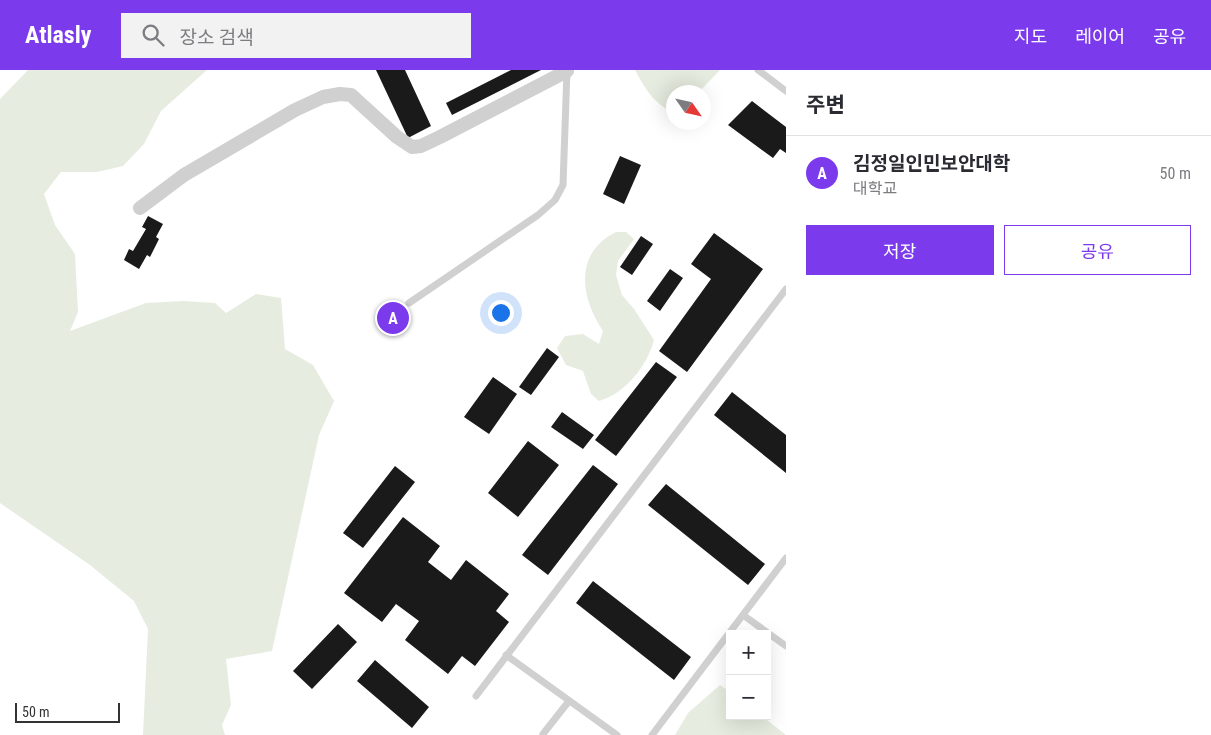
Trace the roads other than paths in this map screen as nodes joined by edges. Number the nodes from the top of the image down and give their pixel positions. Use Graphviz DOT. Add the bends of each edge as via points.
graph roads {
  1 [pos="567,70"];
  2 [pos="758,70"];
  3 [pos="786,91"];
  4 [pos="140,208"];
  5 [pos="786,289"];
  6 [pos="409,303"];
  7 [pos="786,558"];
  8 [pos="743,615"];
  9 [pos="786,646"];
  10 [pos="506,656"];
  11 [pos="476,696"];
  12 [pos="569,701"];
  13 [pos="543,734"];
  14 [pos="617,735"];
  15 [pos="652,735"];
  1 -- 4 [label="street" via="440,137 412,147 351,95 323,97 184,175"];
  1 -- 6 [label="lane" via="562,185 555,200"];
  2 -- 3 [label="lane"];
  5 -- 10 [label="lane"];
  7 -- 8 [label="lane"];
  8 -- 9 [label="lane"];
  8 -- 15 [label="lane"];
  10 -- 11 [label="lane"];
  10 -- 12 [label="lane"];
  12 -- 13 [label="lane"];
  12 -- 14 [label="lane"];
}
